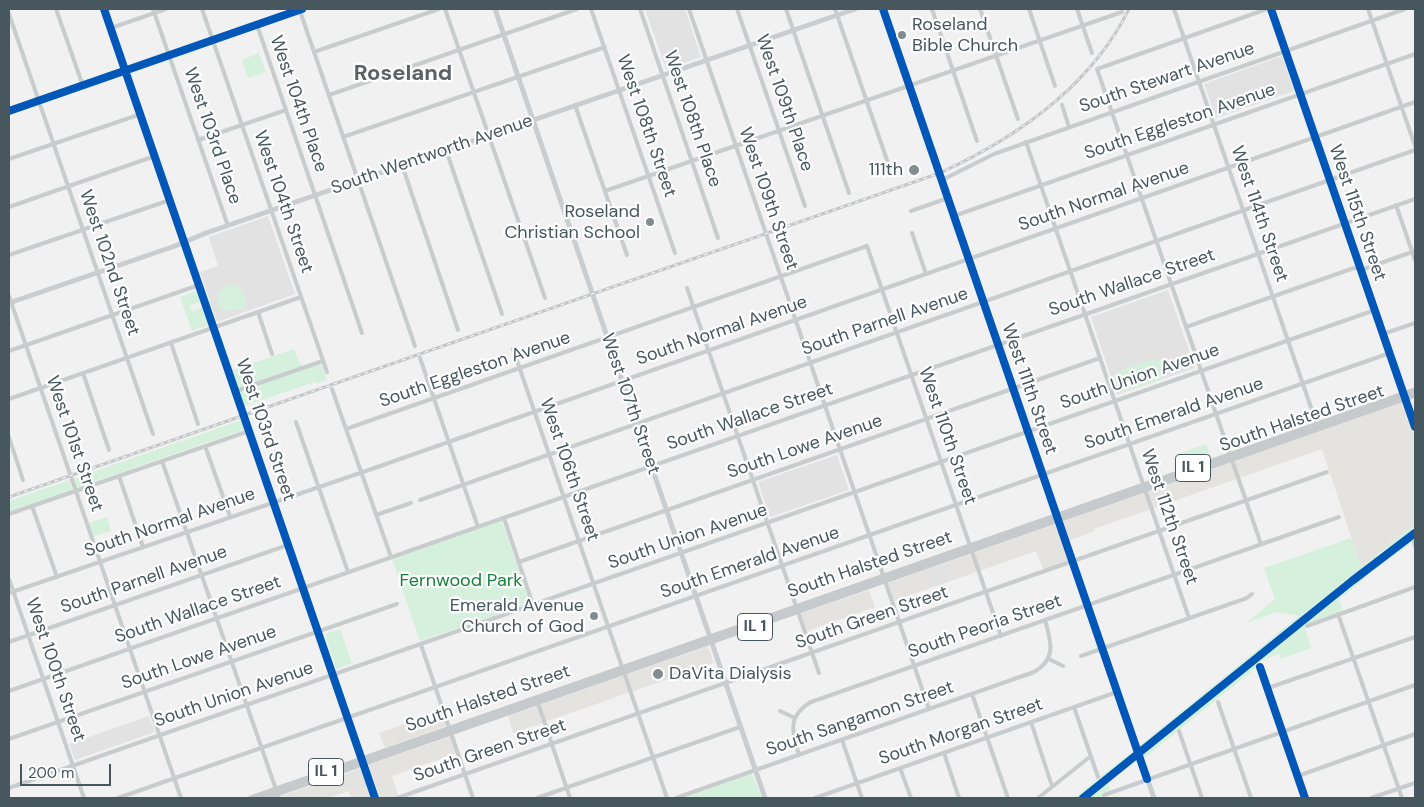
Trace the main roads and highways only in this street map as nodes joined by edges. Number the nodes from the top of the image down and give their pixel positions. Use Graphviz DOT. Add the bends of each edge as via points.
graph roads {
  1 [pos="1415,390"];
  2 [pos="1415,395"];
  3 [pos="1405,396"];
  4 [pos="278,794"];
  5 [pos="250,798"];
  6 [pos="265,798"];
  1 -- 3 [label="main road, South Halsted Street / IL 1"];
  2 -- 3 [label="main road, South Halsted Street / IL 1"];
  3 -- 4 [label="main road, South Halsted Street / IL 1"];
  4 -- 5 [label="main road, South Halsted Street / IL 1"];
  4 -- 6 [label="main road, South Halsted Street / IL 1"];
}
